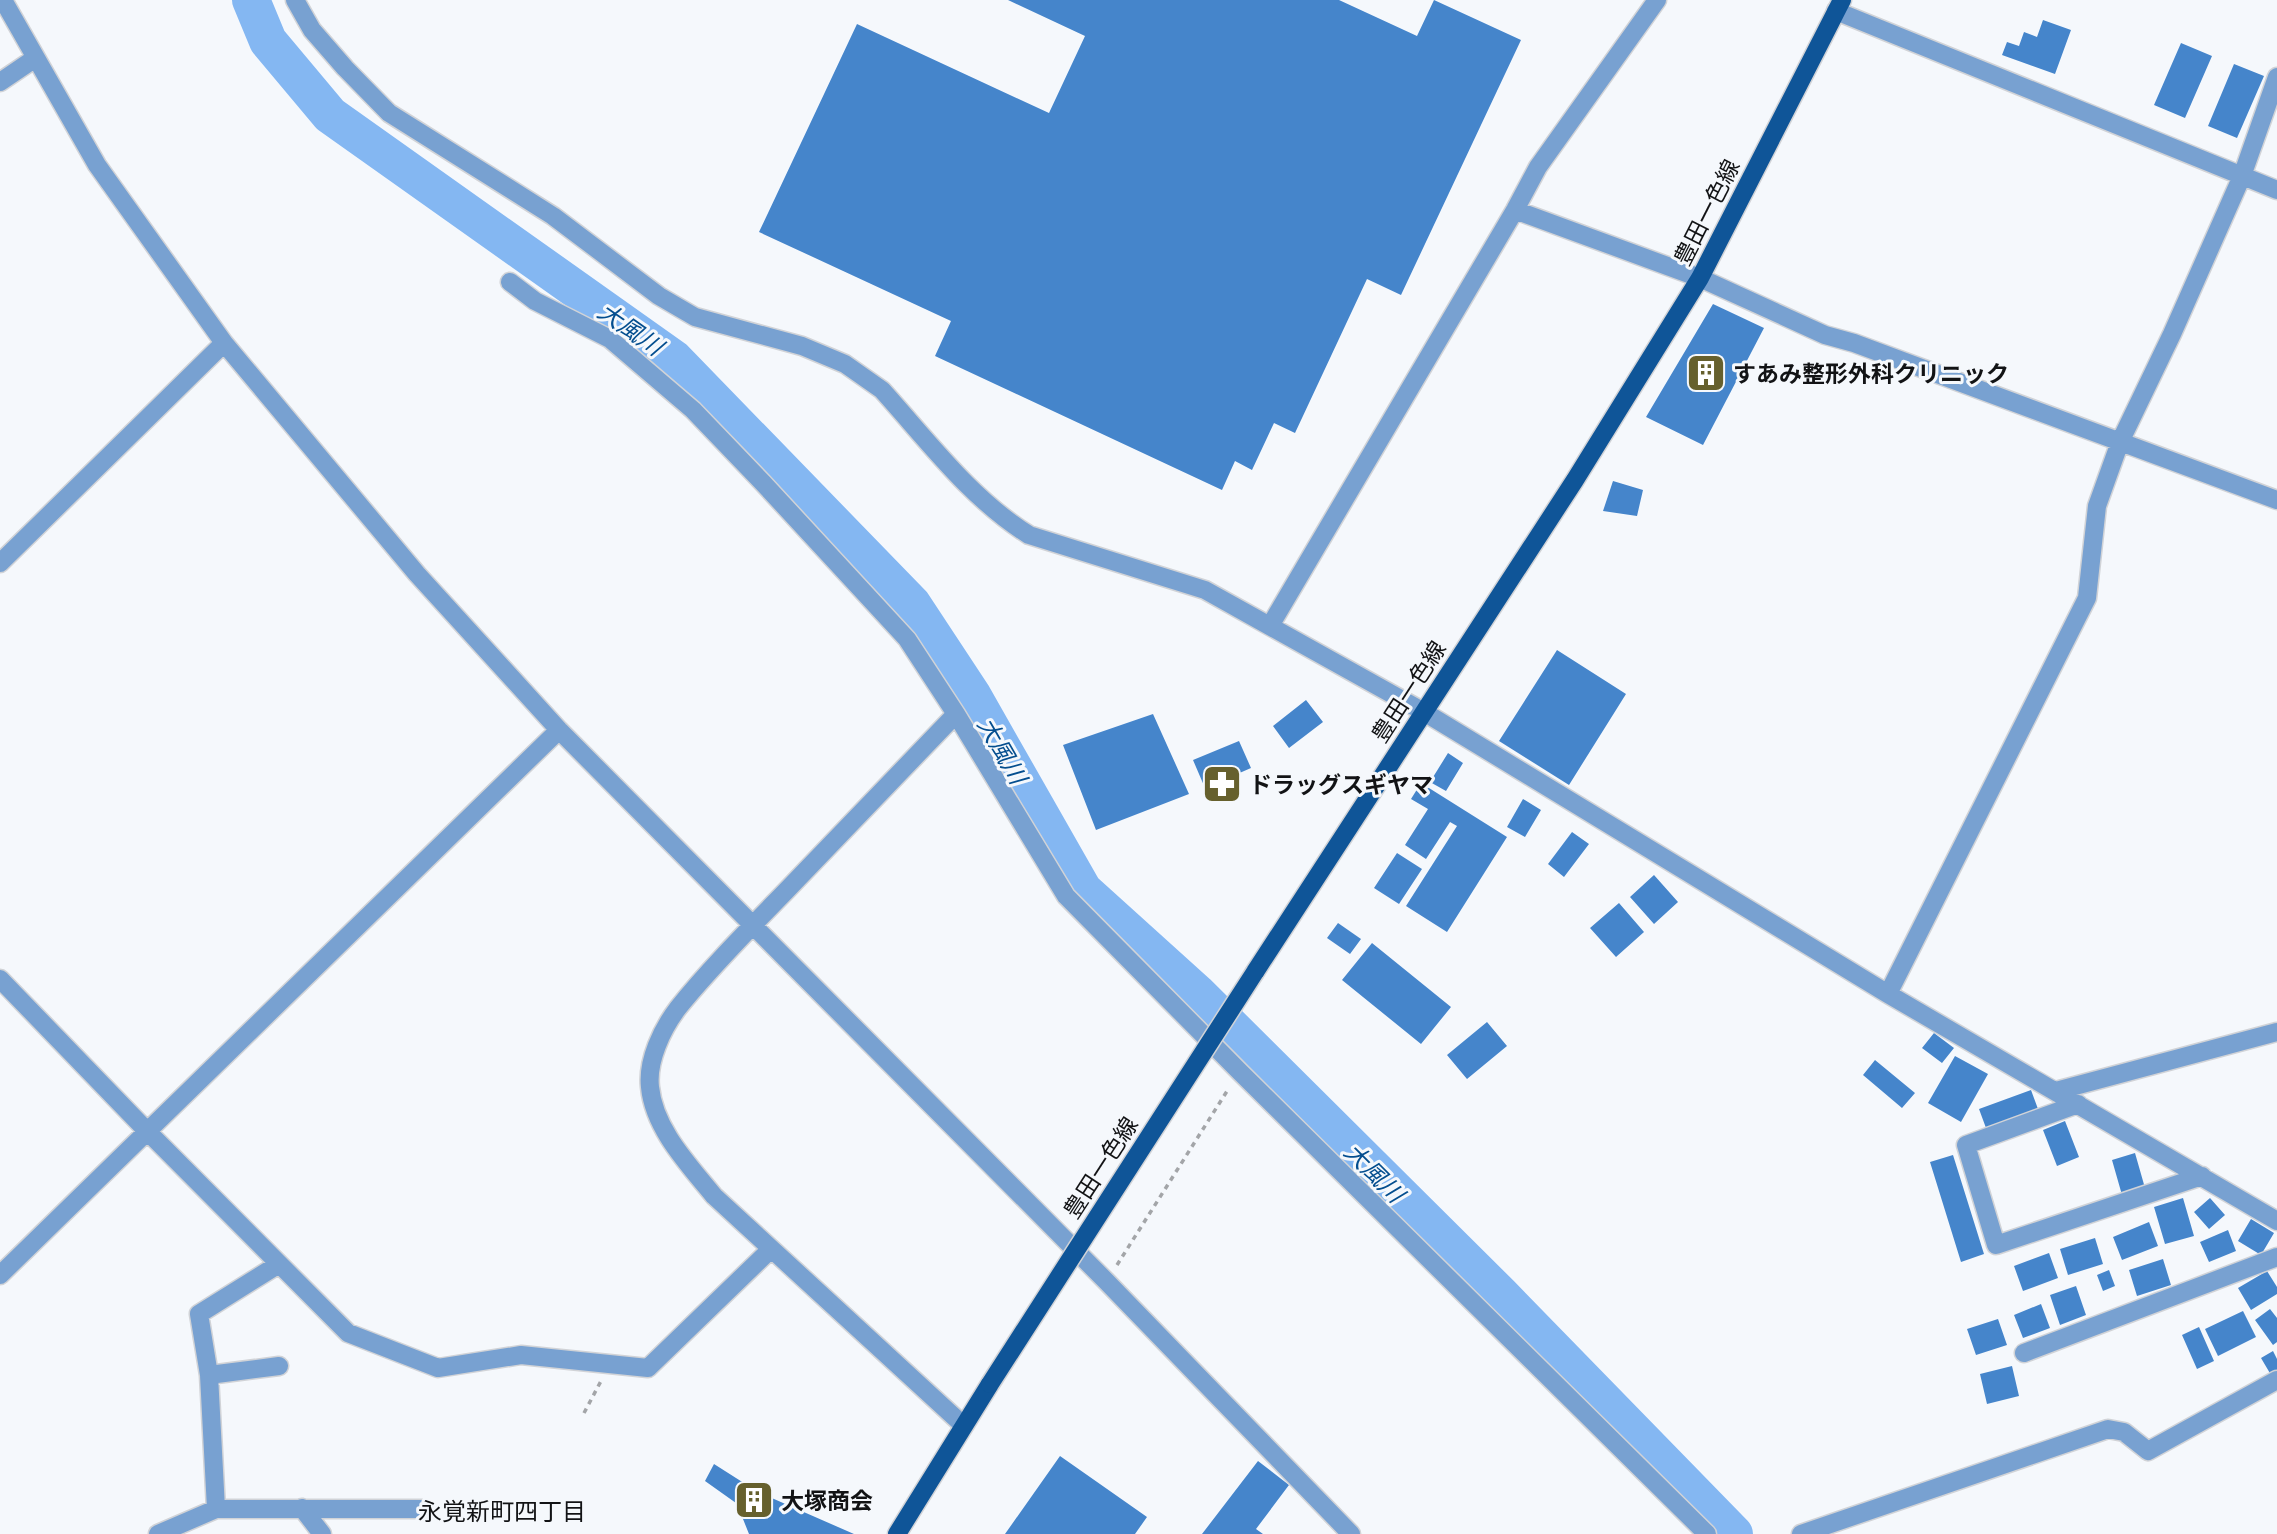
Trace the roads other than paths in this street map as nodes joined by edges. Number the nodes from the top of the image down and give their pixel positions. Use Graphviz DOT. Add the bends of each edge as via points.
graph roads {
  1 [pos="3,0"];
  2 [pos="295,0"];
  3 [pos="1657,0"];
  4 [pos="1839,6"];
  5 [pos="34,59"];
  6 [pos="2277,77"];
  7 [pos="0,82"];
  8 [pos="2242,176"];
  9 [pos="2277,190"];
  10 [pos="1515,210"];
  11 [pos="1700,278"];
  12 [pos="510,282"];
  13 [pos="224,343"];
  14 [pos="2120,442"];
  15 [pos="2277,500"];
  16 [pos="0,563"];
  17 [pos="1270,626"];
  18 [pos="1424,712"];
  19 [pos="956,714"];
  20 [pos="559,730"];
  21 [pos="753,925"];
  22 [pos="0,979"];
  23 [pos="1888,994"];
  24 [pos="2277,1032"];
  25 [pos="2056,1091"];
  26 [pos="2078,1104"];
  27 [pos="146,1130"];
  28 [pos="2202,1176"];
  29 [pos="2277,1221"];
  30 [pos="771,1249"];
  31 [pos="2277,1257"];
  32 [pos="279,1264"];
  33 [pos="0,1275"];
  34 [pos="2024,1353"];
  35 [pos="279,1366"];
  36 [pos="209,1375"];
  37 [pos="2277,1380"];
  38 [pos="963,1425"];
  39 [pos="302,1508"];
  40 [pos="216,1509"];
  41 [pos="427,1509"];
  42 [pos="158,1534"];
  43 [pos="322,1534"];
  44 [pos="897,1534"];
  45 [pos="1351,1534"];
  46 [pos="1707,1534"];
  47 [pos="1801,1534"];
  1 -- 5 [label="street"];
  2 -- 17 [label="street" via="312,30 389,113 553,216 659,296 695,317 802,346 845,364 882,390 979,498 1004,519 1029,535 1205,590"];
  3 -- 10 [label="street" via="1538,167"];
  4 -- 8 [label="street"];
  4 -- 11 [label="main road, 豊田一色線"];
  5 -- 7 [label="street"];
  5 -- 13 [label="street" via="97,165"];
  6 -- 8 [label="street"];
  8 -- 9 [label="street"];
  8 -- 14 [label="street"];
  10 -- 11 [label="street"];
  10 -- 17 [label="street"];
  11 -- 14 [label="street" via="1825,335"];
  11 -- 18 [label="main road, 豊田一色線" via="1576,480"];
  12 -- 19 [label="street" via="535,301 610,339 693,410 907,639"];
  13 -- 16 [label="street"];
  13 -- 20 [label="street" via="417,574"];
  14 -- 15 [label="street"];
  14 -- 23 [label="street" via="2097,506 2087,598"];
  17 -- 18 [label="street"];
  18 -- 23 [label="street"];
  18 -- 38 [label="main road, 豊田一色線, bridge"];
  19 -- 21 [label="street"];
  19 -- 46 [label="street" via="1066,896"];
  20 -- 21 [label="street"];
  20 -- 27 [label="street"];
  21 -- 30 [label="street" via="677,1009 654,1055 650,1088 655,1108 682,1157 714,1196"];
  21 -- 45 [label="street"];
  22 -- 27 [label="street"];
  23 -- 25 [label="street"];
  24 -- 25 [label="street"];
  25 -- 26 [label="street"];
  26 -- 28 [label="street"];
  26 -- 28 [label="street" via="1966,1144 1996,1245"];
  27 -- 32 [label="street"];
  27 -- 33 [label="street"];
  28 -- 29 [label="street"];
  30 -- 32 [label="street" via="649,1368 521,1355 438,1368 348,1333"];
  30 -- 38 [label="street"];
  31 -- 34 [label="street"];
  32 -- 36 [label="street" via="199,1314"];
  35 -- 36 [label="street"];
  36 -- 40 [label="street"];
  37 -- 47 [label="street" via="2148,1451 2124,1432 2108,1429"];
  38 -- 44 [label="main road, 豊田一色線"];
  39 -- 40 [label="street"];
  39 -- 41 [label="street"];
  39 -- 43 [label="street"];
  40 -- 42 [label="street"];
}
